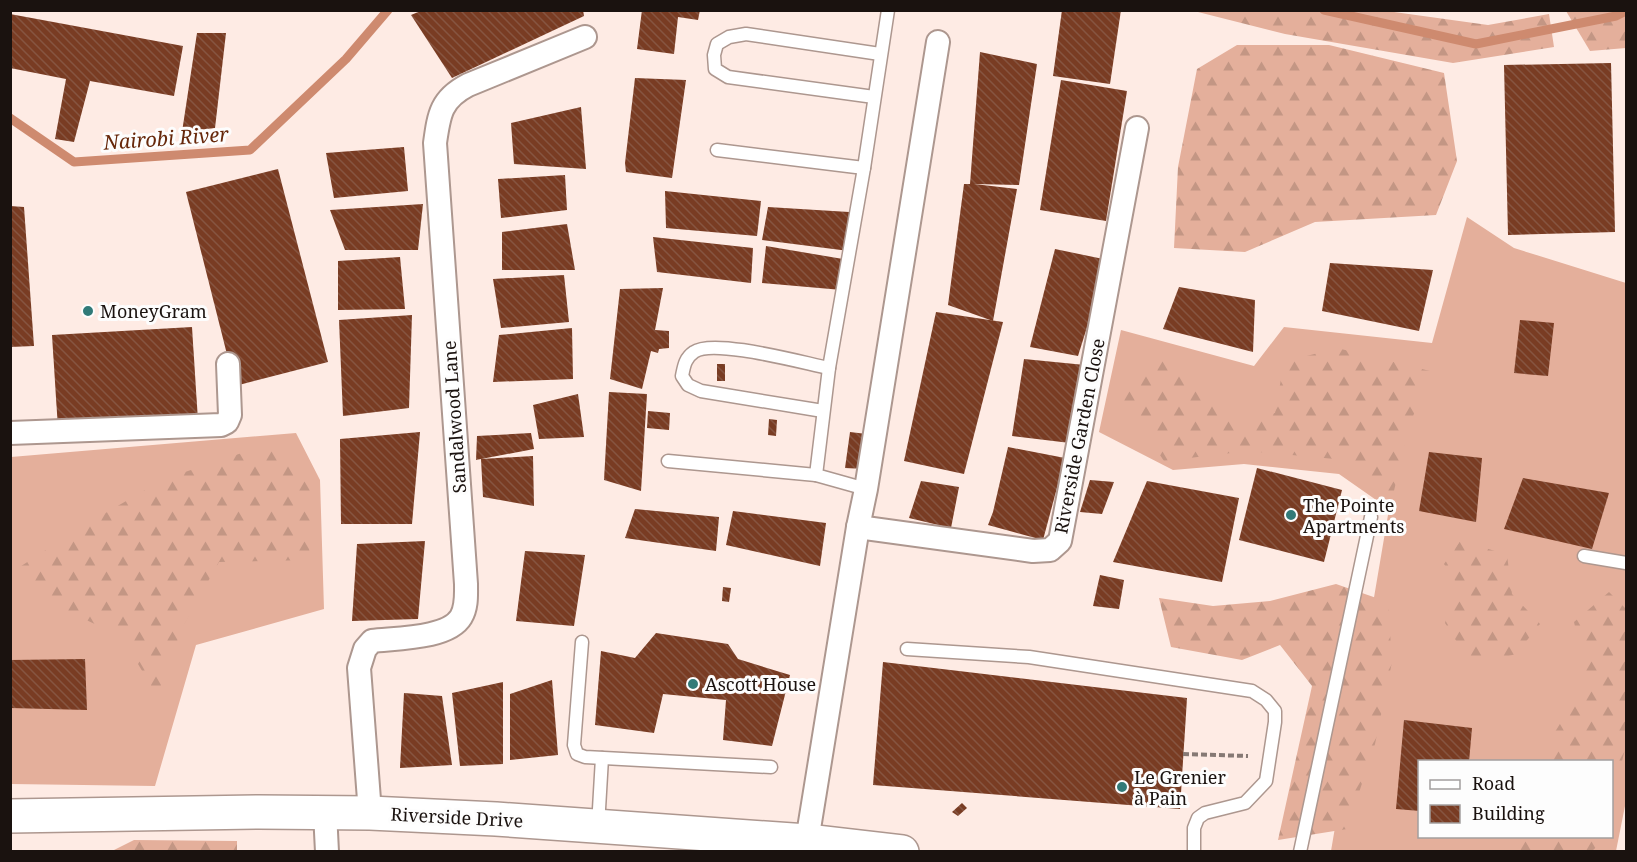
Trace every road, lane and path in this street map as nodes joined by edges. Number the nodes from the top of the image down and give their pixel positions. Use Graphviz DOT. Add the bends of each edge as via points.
graph roads {
  1 [pos="888,10"];
  2 [pos="585,37"];
  3 [pos="938,42"];
  4 [pos="880,54"];
  5 [pos="874,96"];
  6 [pos="1137,128"];
  7 [pos="717,150"];
  8 [pos="864,168"];
  9 [pos="228,364"];
  10 [pos="829,368"];
  11 [pos="823,411"];
  12 [pos="10,433"];
  13 [pos="668,460"];
  14 [pos="816,476"];
  15 [pos="866,489"];
  16 [pos="1371,517"];
  17 [pos="858,527"];
  18 [pos="1584,556"];
  19 [pos="1626,563"];
  20 [pos="582,642"];
  21 [pos="907,649"];
  22 [pos="1183,754"];
  23 [pos="1270,757"];
  24 [pos="602,758"];
  25 [pos="771,767"];
  26 [pos="326,812"];
  27 [pos="370,813"];
  28 [pos="10,816"];
  29 [pos="598,827"];
  30 [pos="807,841"];
  31 [pos="710,843"];
  32 [pos="327,852"];
  33 [pos="903,852"];
  34 [pos="1194,852"];
  35 [pos="1300,852"];
  1 -- 4 [label="lane"];
  2 -- 27 [label="street, Sandalwood Lane" via="461,88 446,102 439,119 435,143 465,608 460,619 438,633 372,641 365,649 358,668"];
  3 -- 15 [label="street"];
  4 -- 5 [label="lane"];
  4 -- 5 [label="lane" via="746,34 717,44 714,55 715,69 728,77"];
  5 -- 8 [label="lane"];
  6 -- 17 [label="street, Riverside Garden Close" via="1060,541 1050,550 1033,551"];
  7 -- 8 [label="lane"];
  8 -- 10 [label="lane"];
  9 -- 12 [label="street" via="230,415 221,425"];
  10 -- 11 [label="lane"];
  10 -- 11 [label="lane" via="711,348 695,350 685,360 682,376 688,385 701,391"];
  11 -- 14 [label="lane"];
  13 -- 14 [label="lane"];
  14 -- 15 [label="lane"];
  15 -- 17 [label="street"];
  16 -- 35 [label="lane"];
  17 -- 30 [label="street"];
  18 -- 19 [label="lane"];
  20 -- 24 [label="lane" via="574,748 585,757"];
  21 -- 23 [label="lane" via="1029,657 1252,691 1275,711"];
  22 -- 23 [label="path"];
  23 -- 34 [label="lane" via="1266,781 1245,803 1198,818"];
  24 -- 25 [label="lane"];
  24 -- 29 [label="lane"];
  26 -- 27 [label="street, Riverside Drive"];
  26 -- 28 [label="street, Riverside Drive"];
  26 -- 32 [label="street"];
  27 -- 29 [label="street, Riverside Drive"];
  29 -- 31 [label="street, Riverside Drive"];
  30 -- 31 [label="street, Riverside Drive"];
  30 -- 33 [label="street, Riverside Drive"];
}
